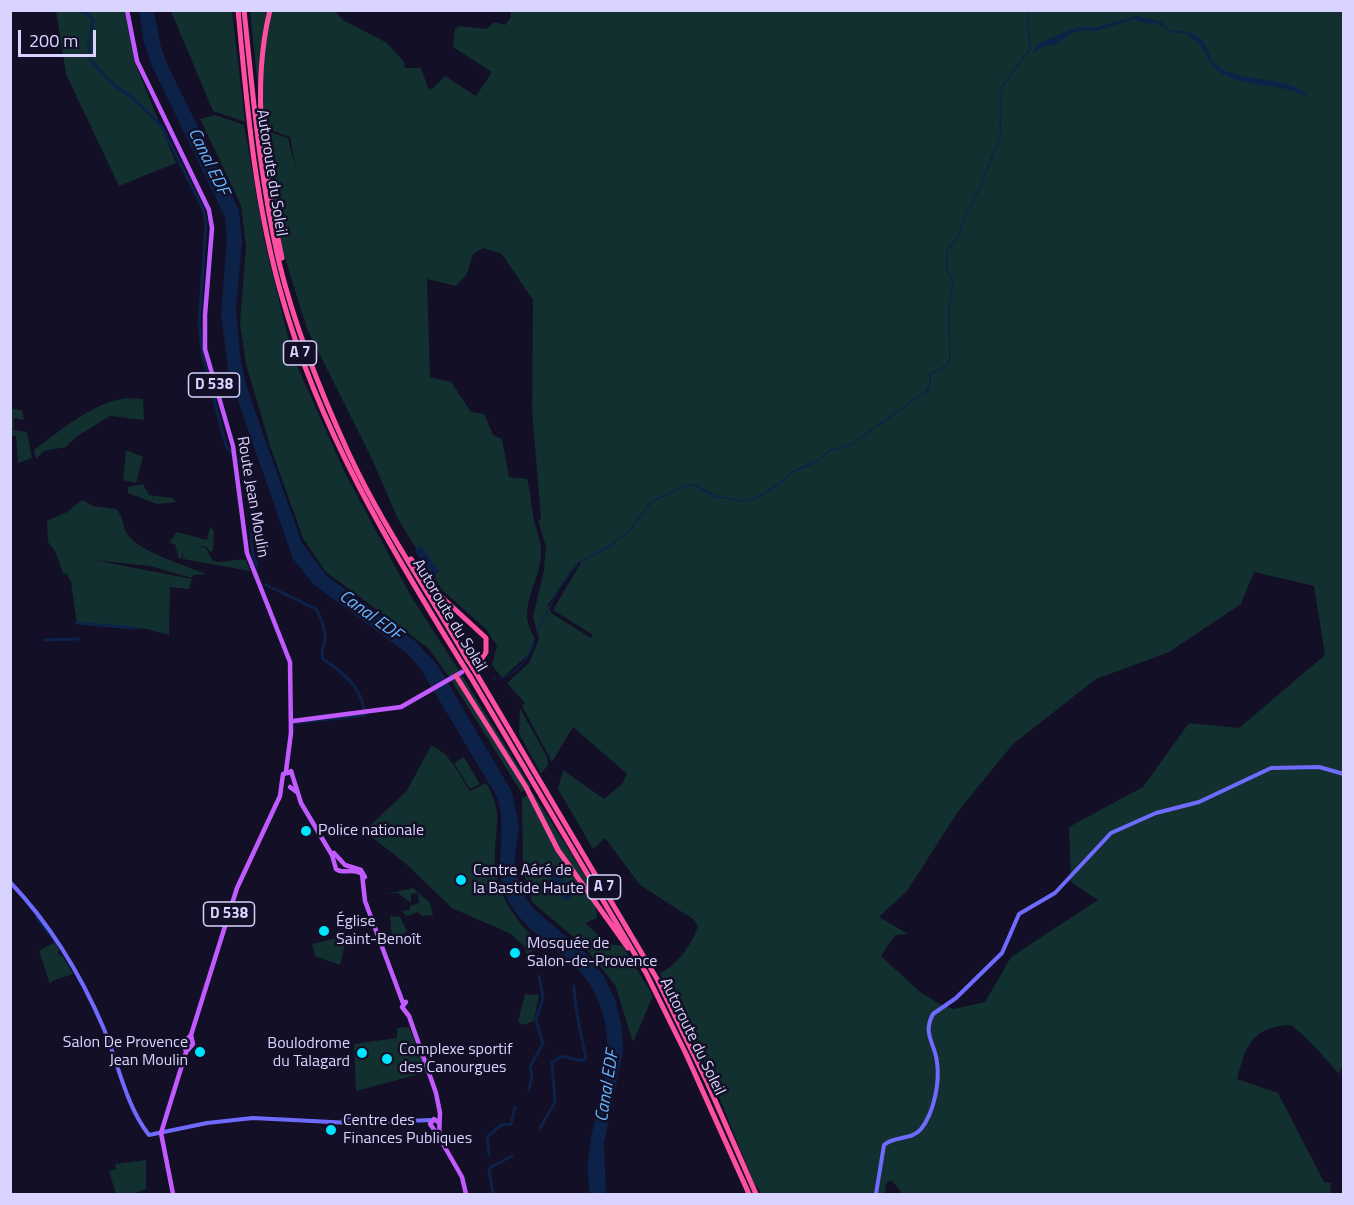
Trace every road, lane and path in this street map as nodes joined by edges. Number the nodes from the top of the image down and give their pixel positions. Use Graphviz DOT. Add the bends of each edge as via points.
graph roads {
  1 [pos="129,10"];
  2 [pos="238,10"];
  3 [pos="244,10"];
  4 [pos="270,10"];
  5 [pos="290,301"];
  6 [pos="389,529"];
  7 [pos="478,662"];
  8 [pos="457,675"];
  9 [pos="292,719"];
  10 [pos="289,771"];
  11 [pos="1344,774"];
  12 [pos="288,785"];
  13 [pos="10,882"];
  14 [pos="646,973"];
  15 [pos="168,1109"];
  16 [pos="715,1109"];
  17 [pos="165,1123"];
  18 [pos="434,1123"];
  19 [pos="721,1123"];
  20 [pos="173,1130"];
  21 [pos="161,1133"];
  22 [pos="173,1194"];
  23 [pos="467,1194"];
  24 [pos="749,1194"];
  25 [pos="756,1194"];
  26 [pos="876,1194"];
  1 -- 9 [label="main road, Route Jean Moulin / D 538" via="145,78 209,210 212,228 205,348 233,446 247,553 290,662"];
  2 -- 14 [label="highway, Autoroute du Soleil / A 7, bridge" via="255,168 273,266 295,341 327,423 385,536"];
  3 -- 5 [label="highway, Autoroute du Soleil / A 7" via="261,168"];
  4 -- 5 [label="highway" via="258,92"];
  5 -- 6 [label="highway, Autoroute du Soleil / A 7" via="333,417"];
  6 -- 7 [label="highway" via="428,583 482,633 486,652"];
  6 -- 16 [label="highway, Autoroute du Soleil / A 7, bridge" via="638,944 675,1014"];
  8 -- 9 [label="main road" via="395,708"];
  8 -- 14 [label="highway" via="526,787 558,850"];
  9 -- 10 [label="main road, D 538"];
  10 -- 12 [label="main road"];
  10 -- 12 [label="main road" via="283,775"];
  11 -- 26 [label="street" via="1319,767 1271,768 1199,802 1150,815 1102,839 1055,893 1019,914 1002,953 956,998 933,1014 928,1037 938,1066 930,1109 919,1131 885,1145"];
  12 -- 15 [label="main road, D 538" via="279,796 237,888 190,1038 193,1044 187,1049"];
  12 -- 18 [label="main road" via="297,793 341,866 362,874 367,906 433,1082 439,1111"];
  13 -- 21 [label="street" via="68,956 101,1022 138,1116 150,1135"];
  14 -- 16 [label="highway, Autoroute du Soleil / A 7"];
  15 -- 17 [label="main road"];
  15 -- 21 [label="main road"];
  16 -- 19 [label="highway, Autoroute du Soleil / A 7"];
  17 -- 20 [label="street"];
  17 -- 21 [label="main road"];
  18 -- 20 [label="street" via="354,1120 351,1116 338,1121 207,1123"];
  18 -- 23 [label="main road" via="464,1179"];
  19 -- 24 [label="highway, Autoroute du Soleil / A 7"];
  19 -- 25 [label="highway, Autoroute du Soleil / A 7"];
  20 -- 21 [label="street"];
  21 -- 22 [label="main road" via="160,1148"];
}
